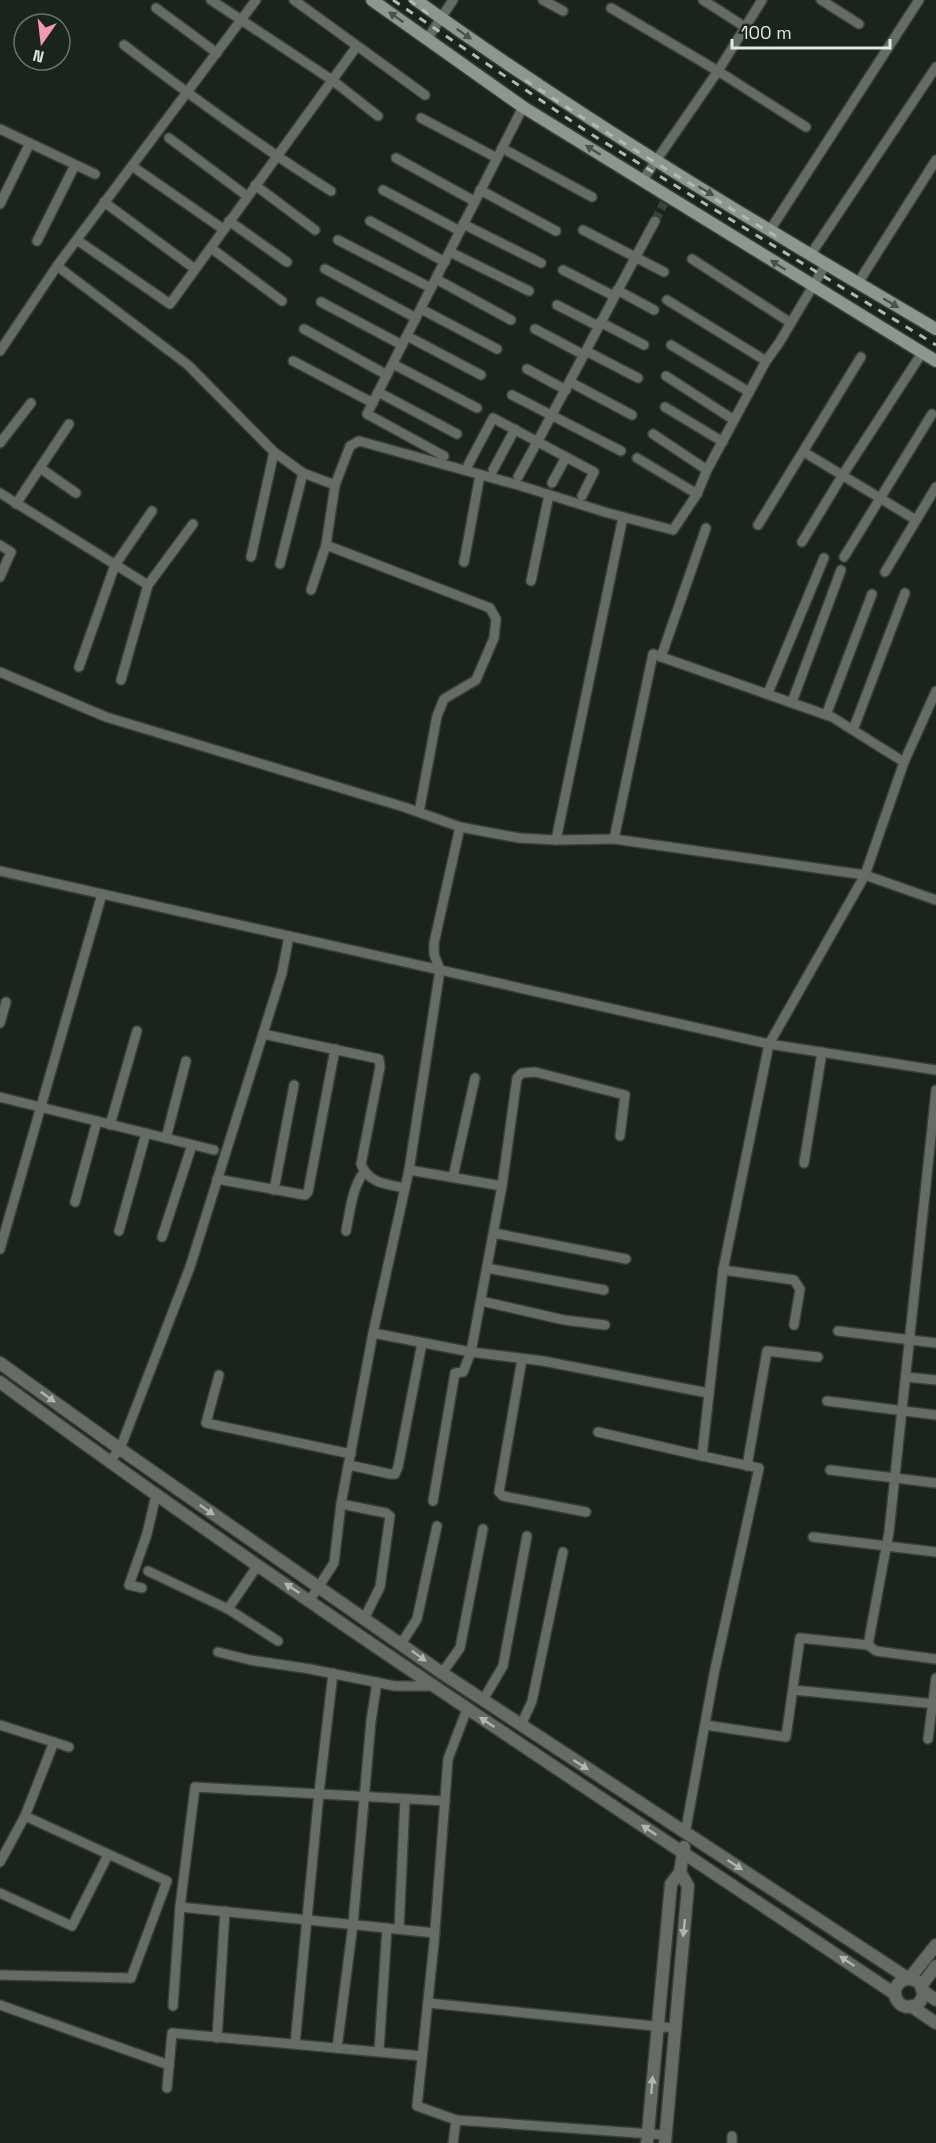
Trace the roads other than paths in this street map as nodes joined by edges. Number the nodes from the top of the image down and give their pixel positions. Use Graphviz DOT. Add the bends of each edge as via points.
graph roads {
  1 [pos="211,0"];
  2 [pos="255,0"];
  3 [pos="294,0"];
  4 [pos="372,0"];
  5 [pos="416,0"];
  6 [pos="453,0"];
  7 [pos="543,0"];
  8 [pos="703,0"];
  9 [pos="762,0"];
  10 [pos="821,0"];
  11 [pos="919,0"];
  12 [pos="156,8"];
  13 [pos="611,8"];
  14 [pos="563,11"];
  15 [pos="442,19"];
  16 [pos="241,21"];
  17 [pos="860,24"];
  18 [pos="745,27"];
  19 [pos="427,39"];
  20 [pos="124,45"];
  21 [pos="357,45"];
  22 [pos="217,53"];
  23 [pos="936,67"];
  24 [pos="718,71"];
  25 [pos="332,80"];
  26 [pos="187,93"];
  27 [pos="425,95"];
  28 [pos="523,107"];
  29 [pos="378,116"];
  30 [pos="421,118"];
  31 [pos="806,127"];
  32 [pos="0,129"];
  33 [pos="169,138"];
  34 [pos="30,143"];
  35 [pos="502,148"];
  36 [pos="275,156"];
  37 [pos="396,158"];
  38 [pos="497,158"];
  39 [pos="936,160"];
  40 [pos="656,161"];
  41 [pos="75,165"];
  42 [pos="132,166"];
  43 [pos="95,174"];
  44 [pos="642,181"];
  45 [pos="255,185"];
  46 [pos="331,190"];
  47 [pos="383,190"];
  48 [pos="480,190"];
  49 [pos="247,196"];
  50 [pos="592,197"];
  51 [pos="474,201"];
  52 [pos="105,202"];
  53 [pos="0,204"];
  54 [pos="370,221"];
  55 [pos="655,221"];
  56 [pos="226,225"];
  57 [pos="462,227"];
  58 [pos="315,230"];
  59 [pos="583,230"];
  60 [pos="770,230"];
  61 [pos="556,231"];
  62 [pos="77,240"];
  63 [pos="338,240"];
  64 [pos="37,242"];
  65 [pos="211,248"];
  66 [pos="450,252"];
  67 [pos="811,254"];
  68 [pos="635,256"];
  69 [pos="692,259"];
  70 [pos="287,262"];
  71 [pos="446,262"];
  72 [pos="541,263"];
  73 [pos="826,264"];
  74 [pos="57,266"];
  75 [pos="195,269"];
  76 [pos="325,269"];
  77 [pos="564,270"];
  78 [pos="664,272"];
  79 [pos="858,283"];
  80 [pos="434,284"];
  81 [pos="813,286"];
  82 [pos="530,291"];
  83 [pos="616,293"];
  84 [pos="667,300"];
  85 [pos="282,301"];
  86 [pos="321,302"];
  87 [pos="557,305"];
  88 [pos="421,309"];
  89 [pos="654,310"];
  90 [pos="416,318"];
  91 [pos="512,320"];
  92 [pos="791,323"];
  93 [pos="599,324"];
  94 [pos="304,329"];
  95 [pos="535,329"];
  96 [pos="936,329"];
  97 [pos="405,341"];
  98 [pos="644,345"];
  99 [pos="670,345"];
  100 [pos="497,349"];
  101 [pos="0,351"];
  102 [pos="585,353"];
  103 [pos="922,353"];
  104 [pos="861,357"];
  105 [pos="293,361"];
  106 [pos="766,361"];
  107 [pos="936,361"];
  108 [pos="393,364"];
  109 [pos="527,369"];
  110 [pos="387,375"];
  111 [pos="481,375"];
  112 [pos="666,376"];
  113 [pos="638,378"];
  114 [pos="568,386"];
  115 [pos="378,392"];
  116 [pos="749,392"];
  117 [pos="512,395"];
  118 [pos="31,403"];
  119 [pos="373,403"];
  120 [pos="665,407"];
  121 [pos="477,408"];
  122 [pos="932,414"];
  123 [pos="552,415"];
  124 [pos="632,415"];
  125 [pos="734,420"];
  126 [pos="69,424"];
  127 [pos="515,429"];
  128 [pos="457,434"];
  129 [pos="653,434"];
  130 [pos="538,441"];
  131 [pos="723,442"];
  132 [pos="0,443"];
  133 [pos="621,451"];
  134 [pos="274,452"];
  135 [pos="804,452"];
  136 [pos="444,456"];
  137 [pos="567,457"];
  138 [pos="637,458"];
  139 [pos="468,465"];
  140 [pos="40,468"];
  141 [pos="493,470"];
  142 [pos="707,470"];
  143 [pos="303,473"];
  144 [pos="480,475"];
  145 [pos="842,476"];
  146 [pos="518,477"];
  147 [pos="552,483"];
  148 [pos="335,485"];
  149 [pos="936,487"];
  150 [pos="0,493"];
  151 [pos="76,493"];
  152 [pos="697,494"];
  153 [pos="549,495"];
  154 [pos="582,495"];
  155 [pos="880,498"];
  156 [pos="16,504"];
  157 [pos="152,511"];
  158 [pos="623,517"];
  159 [pos="916,520"];
  160 [pos="193,524"];
  161 [pos="758,525"];
  162 [pos="706,528"];
  163 [pos="802,542"];
  164 [pos="0,545"];
  165 [pos="326,545"];
  166 [pos="251,557"];
  167 [pos="844,557"];
  168 [pos="825,558"];
  169 [pos="464,562"];
  170 [pos="280,564"];
  171 [pos="115,565"];
  172 [pos="841,570"];
  173 [pos="885,572"];
  174 [pos="0,577"];
  175 [pos="531,581"];
  176 [pos="148,585"];
  177 [pos="311,590"];
  178 [pos="905,592"];
  179 [pos="872,594"];
  180 [pos="662,657"];
  181 [pos="79,667"];
  182 [pos="0,672"];
  183 [pos="121,680"];
  184 [pos="936,692"];
  185 [pos="768,693"];
  186 [pos="792,702"];
  187 [pos="826,715"];
  188 [pos="854,730"];
  189 [pos="904,762"];
  190 [pos="419,812"];
  191 [pos="460,827"];
  192 [pos="614,839"];
  193 [pos="556,840"];
  194 [pos="0,871"];
  195 [pos="865,875"];
  196 [pos="102,894"];
  197 [pos="936,900"];
  198 [pos="290,936"];
  199 [pos="440,970"];
  200 [pos="6,1002"];
  201 [pos="0,1023"];
  202 [pos="137,1031"];
  203 [pos="263,1034"];
  204 [pos="769,1044"];
  205 [pos="335,1048"];
  206 [pos="822,1052"];
  207 [pos="186,1061"];
  208 [pos="936,1070"];
  209 [pos="476,1078"];
  210 [pos="294,1085"];
  211 [pos="936,1090"];
  212 [pos="0,1097"];
  213 [pos="40,1108"];
  214 [pos="97,1121"];
  215 [pos="110,1125"];
  216 [pos="934,1126"];
  217 [pos="146,1133"];
  218 [pos="620,1136"];
  219 [pos="165,1138"];
  220 [pos="192,1145"];
  221 [pos="214,1150"];
  222 [pos="804,1163"];
  223 [pos="409,1170"];
  224 [pos="364,1172"];
  225 [pos="453,1177"];
  226 [pos="218,1179"];
  227 [pos="502,1186"];
  228 [pos="405,1188"];
  229 [pos="274,1190"];
  230 [pos="75,1202"];
  231 [pos="119,1231"];
  232 [pos="345,1231"];
  233 [pos="494,1233"];
  234 [pos="162,1237"];
  235 [pos="0,1249"];
  236 [pos="626,1259"];
  237 [pos="487,1268"];
  238 [pos="723,1270"];
  239 [pos="604,1290"];
  240 [pos="481,1301"];
  241 [pos="604,1324"];
  242 [pos="794,1325"];
  243 [pos="838,1331"];
  244 [pos="373,1333"];
  245 [pos="910,1341"];
  246 [pos="422,1343"];
  247 [pos="936,1343"];
  248 [pos="471,1352"];
  249 [pos="818,1357"];
  250 [pos="522,1359"];
  251 [pos="0,1363"];
  252 [pos="219,1376"];
  253 [pos="906,1377"];
  254 [pos="936,1380"];
  255 [pos="0,1382"];
  256 [pos="708,1393"];
  257 [pos="826,1401"];
  258 [pos="902,1411"];
  259 [pos="936,1414"];
  260 [pos="598,1432"];
  261 [pos="120,1449"];
  262 [pos="351,1454"];
  263 [pos="702,1456"];
  264 [pos="109,1462"];
  265 [pos="349,1464"];
  266 [pos="747,1466"];
  267 [pos="830,1470"];
  268 [pos="894,1478"];
  269 [pos="936,1483"];
  270 [pos="156,1495"];
  271 [pos="434,1501"];
  272 [pos="341,1504"];
  273 [pos="586,1512"];
  274 [pos="437,1526"];
  275 [pos="483,1529"];
  276 [pos="527,1536"];
  277 [pos="813,1537"];
  278 [pos="886,1546"];
  279 [pos="563,1552"];
  280 [pos="936,1552"];
  281 [pos="258,1565"];
  282 [pos="148,1571"];
  283 [pos="142,1588"];
  284 [pos="318,1588"];
  285 [pos="310,1600"];
  286 [pos="228,1609"];
  287 [pos="364,1619"];
  288 [pos="278,1641"];
  289 [pos="401,1644"];
  290 [pos="868,1645"];
  291 [pos="218,1652"];
  292 [pos="936,1659"];
  293 [pos="333,1673"];
  294 [pos="442,1673"];
  295 [pos="936,1678"];
  296 [pos="377,1682"];
  297 [pos="434,1686"];
  298 [pos="793,1690"];
  299 [pos="483,1700"];
  300 [pos="934,1704"];
  301 [pos="467,1709"];
  302 [pos="0,1725"];
  303 [pos="520,1725"];
  304 [pos="705,1725"];
  305 [pos="928,1739"];
  306 [pos="54,1742"];
  307 [pos="69,1747"];
  308 [pos="319,1793"];
  309 [pos="365,1796"];
  310 [pos="405,1799"];
  311 [pos="445,1801"];
  312 [pos="25,1816"];
  313 [pos="686,1834"];
  314 [pos="684,1853"];
  315 [pos="108,1855"];
  316 [pos="0,1862"];
  317 [pos="680,1872"];
  318 [pos="0,1893"];
  319 [pos="180,1907"];
  320 [pos="225,1911"];
  321 [pos="308,1919"];
  322 [pos="353,1924"];
  323 [pos="387,1928"];
  324 [pos="399,1929"];
  325 [pos="435,1933"];
  326 [pos="936,1945"];
  327 [pos="936,1966"];
  328 [pos="0,1975"];
  329 [pos="909,1979"];
  330 [pos="922,1988"];
  331 [pos="895,1994"];
  332 [pos="936,2000"];
  333 [pos="428,2003"];
  334 [pos="0,2005"];
  335 [pos="173,2006"];
  336 [pos="911,2006"];
  337 [pos="936,2024"];
  338 [pos="658,2026"];
  339 [pos="674,2028"];
  340 [pos="217,2038"];
  341 [pos="295,2044"];
  342 [pos="337,2048"];
  343 [pos="380,2051"];
  344 [pos="422,2055"];
  345 [pos="169,2065"];
  346 [pos="167,2088"];
  347 [pos="456,2120"];
  348 [pos="648,2138"];
  349 [pos="666,2139"];
  350 [pos="453,2143"];
  1 -- 16 [label="street"];
  2 -- 16 [label="street"];
  3 -- 21 [label="street"];
  19 -- 4 [label="main road, one-way"];
  5 -- 15 [label="main road"];
  6 -- 15 [label="street"];
  7 -- 14 [label="street"];
  8 -- 18 [label="street"];
  9 -- 18 [label="street"];
  10 -- 17 [label="street"];
  11 -- 60 [label="street"];
  12 -- 22 [label="street"];
  13 -- 24 [label="street"];
  15 -- 19 [label="street"];
  15 -- 40 [label="main road, one-way"];
  16 -- 22 [label="street"];
  16 -- 25 [label="street"];
  18 -- 24 [label="street"];
  19 -- 28 [label="main road"];
  20 -- 26 [label="street"];
  21 -- 25 [label="street"];
  21 -- 27 [label="street"];
  22 -- 26 [label="street"];
  23 -- 67 [label="street"];
  24 -- 31 [label="street"];
  24 -- 40 [label="street"];
  25 -- 29 [label="street"];
  25 -- 36 [label="street"];
  26 -- 36 [label="street"];
  26 -- 42 [label="street"];
  28 -- 35 [label="street"];
  44 -- 28 [label="main road, one-way"];
  30 -- 38 [label="street"];
  32 -- 34 [label="street"];
  33 -- 49 [label="street"];
  34 -- 41 [label="street"];
  34 -- 53 [label="street"];
  35 -- 38 [label="street"];
  35 -- 50 [label="street"];
  36 -- 45 [label="street"];
  36 -- 46 [label="street"];
  37 -- 51 [label="street"];
  38 -- 48 [label="street"];
  39 -- 79 [label="street"];
  40 -- 44 [label="street"];
  40 -- 60 [label="main road, one-way"];
  41 -- 43 [label="street"];
  41 -- 64 [label="street"];
  42 -- 52 [label="street"];
  42 -- 56 [label="street"];
  81 -- 44 [label="main road, one-way" via="666,200"];
  45 -- 49 [label="street"];
  45 -- 58 [label="street"];
  47 -- 57 [label="street"];
  48 -- 51 [label="street"];
  48 -- 61 [label="street"];
  49 -- 56 [label="street"];
  51 -- 57 [label="street"];
  52 -- 62 [label="street"];
  52 -- 75 [label="street"];
  54 -- 71 [label="street"];
  55 -- 68 [label="street"];
  56 -- 65 [label="street"];
  56 -- 70 [label="street"];
  57 -- 66 [label="street"];
  57 -- 72 [label="street"];
  59 -- 68 [label="street"];
  60 -- 67 [label="main road"];
  62 -- 74 [label="street"];
  62 -- 75 [label="street" via="170,304"];
  63 -- 80 [label="street"];
  65 -- 75 [label="street"];
  65 -- 85 [label="street"];
  66 -- 71 [label="street"];
  66 -- 82 [label="street"];
  67 -- 73 [label="main road"];
  68 -- 78 [label="street"];
  68 -- 83 [label="street"];
  69 -- 92 [label="street"];
  71 -- 80 [label="street"];
  73 -- 79 [label="main road"];
  73 -- 81 [label="street"];
  74 -- 101 [label="street"];
  74 -- 134 [label="street" via="188,365"];
  76 -- 90 [label="street"];
  77 -- 83 [label="street"];
  79 -- 96 [label="main road, one-way"];
  80 -- 88 [label="street"];
  80 -- 91 [label="street"];
  81 -- 92 [label="street"];
  81 -- 103 [label="main road"];
  83 -- 89 [label="street"];
  83 -- 93 [label="street"];
  84 -- 106 [label="street"];
  86 -- 97 [label="street"];
  87 -- 93 [label="street"];
  88 -- 90 [label="street"];
  88 -- 100 [label="street"];
  90 -- 97 [label="street"];
  92 -- 106 [label="street"];
  93 -- 98 [label="street"];
  93 -- 102 [label="street"];
  94 -- 110 [label="street"];
  95 -- 102 [label="street"];
  97 -- 108 [label="street"];
  97 -- 111 [label="street"];
  99 -- 116 [label="street"];
  102 -- 113 [label="street"];
  102 -- 114 [label="street"];
  103 -- 107 [label="main road"];
  103 -- 145 [label="street"];
  104 -- 135 [label="street"];
  105 -- 119 [label="street"];
  106 -- 116 [label="street"];
  108 -- 110 [label="street"];
  108 -- 121 [label="street"];
  109 -- 114 [label="street"];
  110 -- 115 [label="street"];
  112 -- 125 [label="street"];
  114 -- 123 [label="street"];
  114 -- 124 [label="street"];
  115 -- 119 [label="street"];
  115 -- 128 [label="street"];
  116 -- 125 [label="street"];
  117 -- 123 [label="street"];
  118 -- 132 [label="street"];
  119 -- 136 [label="street" via="367,414"];
  120 -- 131 [label="street"];
  122 -- 155 [label="street"];
  123 -- 130 [label="street"];
  123 -- 133 [label="street"];
  125 -- 131 [label="street"];
  126 -- 140 [label="street"];
  127 -- 130 [label="street"];
  127 -- 139 [label="street" via="493,418"];
  127 -- 141 [label="street"];
  129 -- 142 [label="street"];
  130 -- 137 [label="street"];
  130 -- 146 [label="street"];
  131 -- 142 [label="street"];
  134 -- 143 [label="street"];
  134 -- 166 [label="street"];
  135 -- 145 [label="street"];
  135 -- 161 [label="street"];
  137 -- 147 [label="street"];
  137 -- 154 [label="street" via="594,472"];
  138 -- 152 [label="street"];
  140 -- 151 [label="street"];
  140 -- 156 [label="street"];
  142 -- 152 [label="street"];
  143 -- 148 [label="street"];
  143 -- 170 [label="street"];
  144 -- 148 [label="street" via="359,441 350,446"];
  144 -- 153 [label="street"];
  144 -- 169 [label="street"];
  145 -- 155 [label="street"];
  145 -- 163 [label="street"];
  148 -- 165 [label="street"];
  149 -- 159 [label="street"];
  150 -- 156 [label="street"];
  152 -- 158 [label="street" via="673,530"];
  153 -- 158 [label="street"];
  153 -- 175 [label="street"];
  155 -- 159 [label="street"];
  155 -- 167 [label="street"];
  156 -- 171 [label="street"];
  157 -- 171 [label="street"];
  158 -- 193 [label="street"];
  159 -- 173 [label="street"];
  160 -- 176 [label="street"];
  162 -- 180 [label="street"];
  164 -- 174 [label="street" via="11,552"];
  165 -- 177 [label="street"];
  165 -- 190 [label="street" via="490,608 496,619 494,638 476,680 444,699 437,716"];
  168 -- 185 [label="street"];
  171 -- 176 [label="street"];
  171 -- 181 [label="street"];
  172 -- 186 [label="street"];
  176 -- 183 [label="street"];
  178 -- 188 [label="street"];
  179 -- 187 [label="street"];
  180 -- 185 [label="street"];
  180 -- 192 [label="street" via="653,654"];
  182 -- 190 [label="street" via="106,717"];
  184 -- 189 [label="street"];
  185 -- 186 [label="street"];
  186 -- 187 [label="street"];
  187 -- 188 [label="street"];
  188 -- 189 [label="street"];
  189 -- 195 [label="street"];
  190 -- 191 [label="street"];
  191 -- 193 [label="street"];
  191 -- 199 [label="street" via="434,943"];
  192 -- 193 [label="street"];
  192 -- 195 [label="street"];
  194 -- 196 [label="street"];
  195 -- 197 [label="street"];
  195 -- 204 [label="street"];
  196 -- 198 [label="street"];
  196 -- 213 [label="street"];
  198 -- 199 [label="street"];
  198 -- 203 [label="street"];
  199 -- 204 [label="street"];
  199 -- 223 [label="street"];
  200 -- 201 [label="street"];
  202 -- 215 [label="street"];
  203 -- 205 [label="street"];
  203 -- 226 [label="street"];
  204 -- 206 [label="street"];
  204 -- 238 [label="street"];
  205 -- 224 [label="street" via="379,1059 362,1164"];
  205 -- 229 [label="street" via="308,1192 304,1195"];
  206 -- 208 [label="street"];
  206 -- 222 [label="street"];
  207 -- 219 [label="street"];
  209 -- 225 [label="street"];
  210 -- 229 [label="street"];
  211 -- 216 [label="street"];
  212 -- 213 [label="street"];
  213 -- 214 [label="street"];
  213 -- 235 [label="street"];
  214 -- 215 [label="street"];
  214 -- 230 [label="street"];
  215 -- 217 [label="street"];
  216 -- 245 [label="street"];
  217 -- 219 [label="street"];
  217 -- 231 [label="street"];
  218 -- 227 [label="street" via="625,1095 522,1072 518,1077"];
  219 -- 220 [label="street"];
  220 -- 221 [label="street"];
  220 -- 234 [label="street"];
  223 -- 225 [label="street"];
  223 -- 228 [label="street"];
  224 -- 228 [label="street" via="373,1181"];
  224 -- 232 [label="street" via="358,1179"];
  225 -- 227 [label="street"];
  226 -- 229 [label="street"];
  226 -- 261 [label="street" via="190,1267"];
  227 -- 233 [label="street"];
  228 -- 244 [label="street"];
  233 -- 236 [label="street"];
  233 -- 237 [label="street"];
  237 -- 239 [label="street"];
  237 -- 240 [label="street"];
  238 -- 242 [label="street" via="794,1280 800,1289"];
  238 -- 256 [label="street"];
  240 -- 241 [label="street" via="564,1320"];
  240 -- 248 [label="street"];
  243 -- 245 [label="street"];
  244 -- 246 [label="street"];
  244 -- 262 [label="street"];
  245 -- 247 [label="street"];
  245 -- 253 [label="street"];
  246 -- 248 [label="street"];
  246 -- 265 [label="street" via="395,1474"];
  248 -- 250 [label="street"];
  248 -- 271 [label="street" via="463,1372 455,1373"];
  249 -- 266 [label="street" via="767,1351"];
  250 -- 256 [label="street"];
  250 -- 273 [label="street" via="500,1492 503,1497"];
  251 -- 261 [label="street, one-way"];
  252 -- 262 [label="street" via="206,1423"];
  253 -- 254 [label="street"];
  253 -- 258 [label="street"];
  255 -- 264 [label="street"];
  256 -- 263 [label="street"];
  257 -- 258 [label="street"];
  258 -- 259 [label="street"];
  258 -- 268 [label="street"];
  260 -- 263 [label="street"];
  261 -- 264 [label="street"];
  261 -- 284 [label="street, one-way"];
  262 -- 265 [label="street"];
  263 -- 266 [label="street"];
  264 -- 270 [label="street"];
  265 -- 272 [label="street"];
  266 -- 304 [label="street" via="759,1468"];
  267 -- 268 [label="street"];
  268 -- 269 [label="street"];
  268 -- 278 [label="street"];
  270 -- 281 [label="street"];
  270 -- 283 [label="street" via="129,1585"];
  272 -- 284 [label="street" via="334,1563"];
  272 -- 287 [label="street" via="390,1516 380,1587"];
  274 -- 289 [label="street" via="417,1618"];
  275 -- 294 [label="street" via="460,1648"];
  276 -- 299 [label="street" via="503,1666"];
  277 -- 278 [label="street"];
  278 -- 280 [label="street"];
  278 -- 290 [label="street"];
  279 -- 303 [label="street" via="532,1701"];
  285 -- 281 [label="street, one-way"];
  281 -- 286 [label="street"];
  282 -- 286 [label="street"];
  284 -- 285 [label="street"];
  284 -- 287 [label="street"];
  285 -- 297 [label="street"];
  286 -- 288 [label="street"];
  287 -- 289 [label="street"];
  289 -- 294 [label="street, one-way"];
  290 -- 292 [label="street" via="876,1651"];
  290 -- 298 [label="street" via="800,1638"];
  291 -- 293 [label="street"];
  293 -- 296 [label="street"];
  293 -- 308 [label="street"];
  294 -- 299 [label="street"];
  295 -- 300 [label="street"];
  296 -- 297 [label="street"];
  296 -- 309 [label="street"];
  297 -- 301 [label="street"];
  298 -- 300 [label="street"];
  298 -- 304 [label="street" via="786,1737"];
  299 -- 303 [label="street"];
  300 -- 305 [label="street"];
  301 -- 311 [label="street" via="448,1759"];
  314 -- 301 [label="street, one-way"];
  302 -- 306 [label="street"];
  303 -- 313 [label="street, one-way"];
  304 -- 313 [label="street"];
  306 -- 307 [label="street"];
  306 -- 312 [label="street"];
  308 -- 309 [label="street"];
  308 -- 319 [label="street" via="195,1787"];
  308 -- 321 [label="street"];
  309 -- 310 [label="street"];
  309 -- 322 [label="street"];
  310 -- 311 [label="street"];
  310 -- 324 [label="street"];
  311 -- 325 [label="street"];
  312 -- 315 [label="street"];
  312 -- 316 [label="street"];
  313 -- 314 [label="street"];
  313 -- 329 [label="street, one-way"];
  314 -- 317 [label="street"];
  331 -- 314 [label="street, one-way"];
  315 -- 318 [label="street" via="72,1926"];
  315 -- 328 [label="street" via="167,1881 131,1978"];
  317 -- 338 [label="street" via="671,1884"];
  317 -- 339 [label="street, one-way" via="688,1886"];
  319 -- 320 [label="street"];
  319 -- 335 [label="street"];
  320 -- 321 [label="street"];
  320 -- 340 [label="street"];
  321 -- 322 [label="street"];
  321 -- 341 [label="street"];
  322 -- 323 [label="street"];
  322 -- 342 [label="street"];
  323 -- 324 [label="street"];
  323 -- 343 [label="street"];
  324 -- 325 [label="street"];
  325 -- 333 [label="street"];
  326 -- 329 [label="street"];
  327 -- 330 [label="street"];
  329 -- 330 [label="street"];
  329 -- 331 [label="street" via="901,1982"];
  330 -- 332 [label="street"];
  330 -- 336 [label="street" via="919,2002"];
  331 -- 336 [label="street" via="899,2002"];
  333 -- 338 [label="street"];
  333 -- 344 [label="street"];
  334 -- 345 [label="street"];
  336 -- 337 [label="street"];
  338 -- 339 [label="street"];
  348 -- 338 [label="street, one-way"];
  339 -- 349 [label="street"];
  340 -- 341 [label="street"];
  340 -- 345 [label="street" via="172,2033"];
  341 -- 342 [label="street"];
  342 -- 343 [label="street"];
  343 -- 344 [label="street"];
  344 -- 347 [label="street" via="417,2106"];
  345 -- 346 [label="street"];
  347 -- 348 [label="street"];
  347 -- 350 [label="street"];
  348 -- 349 [label="street"];
}
